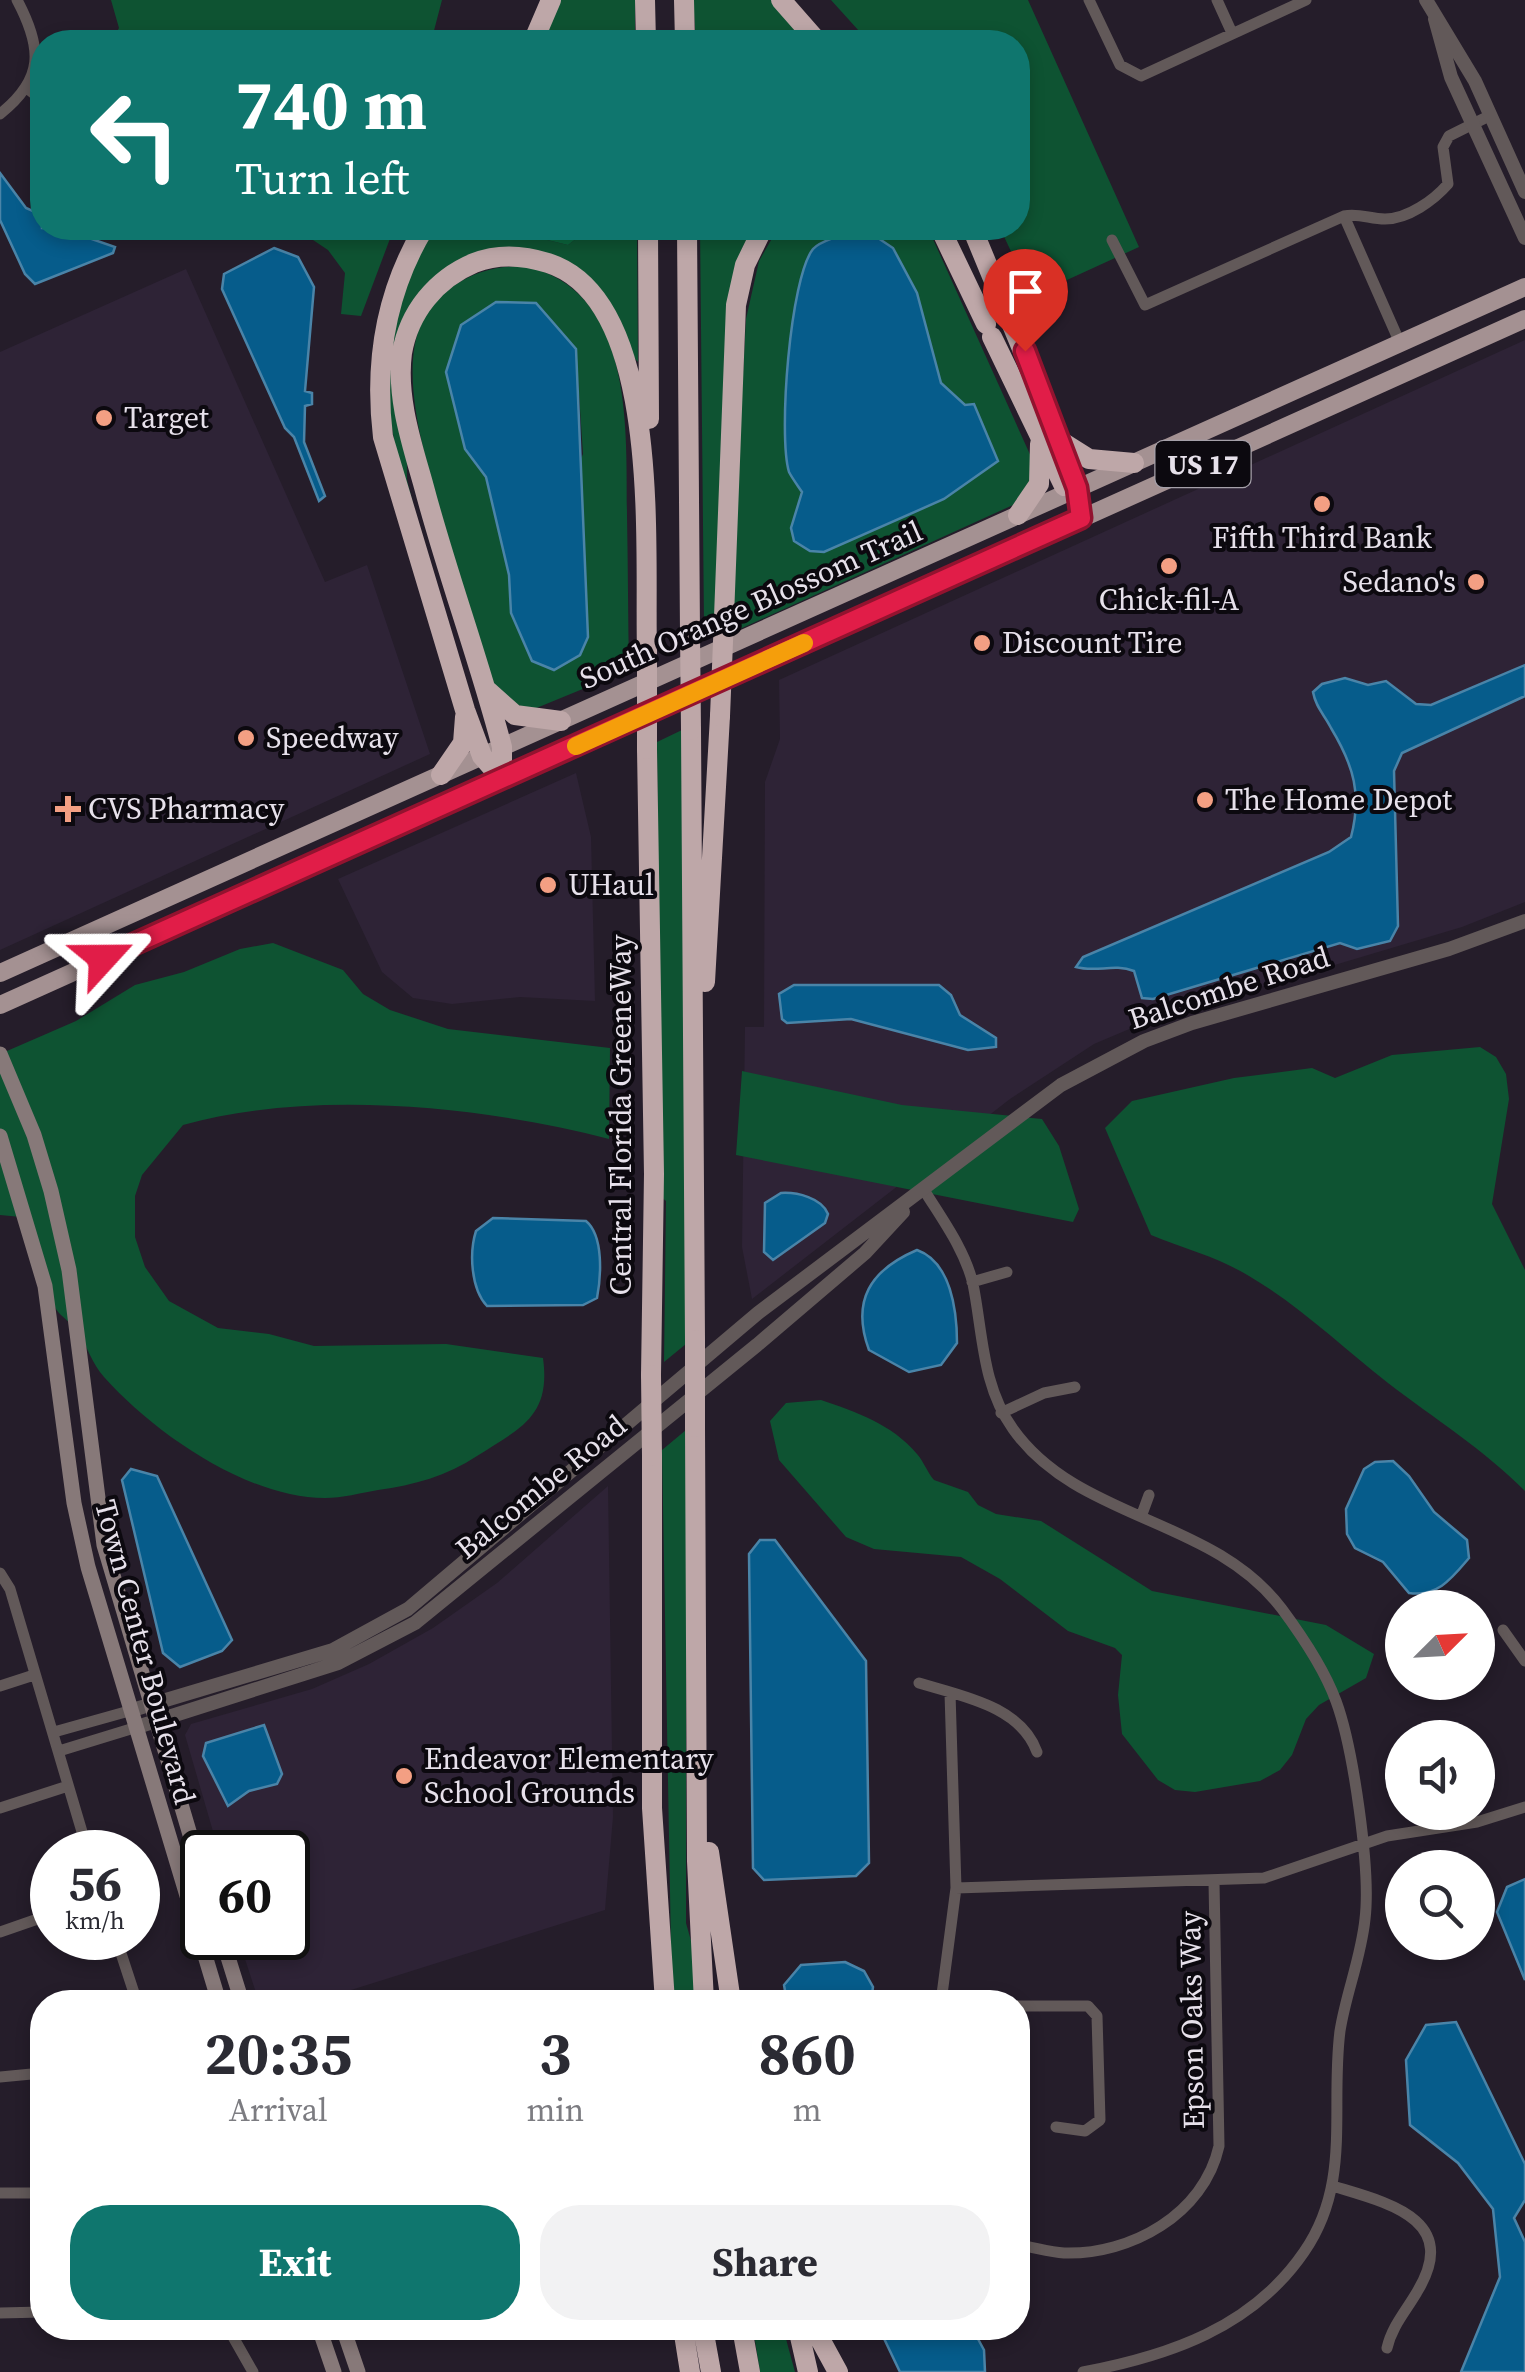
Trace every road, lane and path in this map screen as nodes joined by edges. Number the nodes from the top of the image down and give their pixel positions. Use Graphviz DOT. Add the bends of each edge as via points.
graph roads {
  1 [pos="17,0"];
  2 [pos="551,0"];
  3 [pos="645,0"];
  4 [pos="684,0"];
  5 [pos="781,0"];
  6 [pos="1089,0"];
  7 [pos="1218,0"];
  8 [pos="1306,0"];
  9 [pos="1426,0"];
  10 [pos="1435,19"];
  11 [pos="537,30"];
  12 [pos="646,30"];
  13 [pos="685,30"];
  14 [pos="807,30"];
  15 [pos="1232,33"];
  16 [pos="30,35"];
  17 [pos="30,83"];
  18 [pos="29,90"];
  19 [pos="0,114"];
  20 [pos="1490,115"];
  21 [pos="1471,124"];
  22 [pos="1525,192"];
  23 [pos="1344,216"];
  24 [pos="1525,238"];
  25 [pos="419,240"];
  26 [pos="648,240"];
  27 [pos="687,240"];
  28 [pos="757,240"];
  29 [pos="946,240"];
  30 [pos="976,240"];
  31 [pos="1112,240"];
  32 [pos="1525,287"];
  33 [pos="1525,319"];
  34 [pos="1400,343"];
  35 [pos="1351,365"];
  36 [pos="1325,409"];
  37 [pos="1048,435"];
  38 [pos="1134,464"];
  39 [pos="1072,490"];
  40 [pos="1018,515"];
  41 [pos="1081,518"];
  42 [pos="648,652"];
  43 [pos="486,688"];
  44 [pos="464,710"];
  45 [pos="560,721"];
  46 [pos="492,752"];
  47 [pos="441,775"];
  48 [pos="502,779"];
  49 [pos="1525,920"];
  50 [pos="0,973"];
  51 [pos="0,1005"];
  52 [pos="0,1054"];
  53 [pos="0,1136"];
  54 [pos="694,1174"];
  55 [pos="924,1190"];
  56 [pos="1007,1272"];
  57 [pos="972,1282"];
  58 [pos="1075,1387"];
  59 [pos="1001,1413"];
  60 [pos="1149,1496"];
  61 [pos="1142,1514"];
  62 [pos="0,1573"];
  63 [pos="1503,1630"];
  64 [pos="1525,1661"];
  65 [pos="34,1675"];
  66 [pos="919,1683"];
  67 [pos="0,1686"];
  68 [pos="950,1692"];
  69 [pos="149,1704"];
  70 [pos="129,1711"];
  71 [pos="155,1722"];
  72 [pos="134,1728"];
  73 [pos="54,1732"];
  74 [pos="696,1741"];
  75 [pos="60,1752"];
  76 [pos="1037,1752"];
  77 [pos="68,1786"];
  78 [pos="1525,1807"];
  79 [pos="0,1808"];
  80 [pos="652,1808"];
  81 [pos="81,1830"];
  82 [pos="188,1830"];
  83 [pos="1361,1844"];
  84 [pos="1214,1882"];
  85 [pos="956,1888"];
  86 [pos="30,1922"];
  87 [pos="0,1932"];
  88 [pos="123,1960"];
  89 [pos="229,1960"];
  90 [pos="133,1990"];
  91 [pos="215,1990"];
  92 [pos="238,1990"];
  93 [pos="652,1990"];
  94 [pos="665,1990"];
  95 [pos="704,1990"];
  96 [pos="729,1990"];
  97 [pos="943,1990"];
  98 [pos="1030,2006"];
  99 [pos="30,2075"];
  100 [pos="0,2077"];
  101 [pos="1056,2127"];
  102 [pos="1336,2187"];
  103 [pos="0,2193"];
  104 [pos="30,2194"];
  105 [pos="1030,2247"];
  106 [pos="30,2312"];
  107 [pos="0,2313"];
  108 [pos="235,2340"];
  109 [pos="323,2340"];
  110 [pos="347,2340"];
  111 [pos="685,2340"];
  112 [pos="705,2340"];
  113 [pos="744,2340"];
  114 [pos="801,2340"];
  115 [pos="821,2340"];
  116 [pos="1387,2348"];
  117 [pos="252,2372"];
  118 [pos="334,2372"];
  119 [pos="358,2372"];
  120 [pos="690,2372"];
  121 [pos="710,2372"];
  122 [pos="750,2372"];
  123 [pos="808,2372"];
  124 [pos="838,2372"];
  125 [pos="1083,2372"];
  1 -- 16 [label="street"];
  2 -- 11 [label="highway"];
  3 -- 12 [label="highway"];
  4 -- 13 [label="highway"];
  5 -- 14 [label="highway"];
  6 -- 15 [label="street" via="1120,65 1141,76"];
  7 -- 15 [label="street"];
  8 -- 15 [label="street"];
  9 -- 10 [label="street"];
  10 -- 20 [label="street"];
  10 -- 21 [label="street"];
  17 -- 18 [label="street"];
  18 -- 19 [label="street"];
  20 -- 21 [label="street"];
  20 -- 22 [label="street"];
  21 -- 23 [label="street" via="1443,147 1448,184 1432,202 1387,219"];
  21 -- 24 [label="street"];
  23 -- 31 [label="street" via="1144,304"];
  23 -- 34 [label="street"];
  25 -- 44 [label="highway" via="390,303 378,397 391,472"];
  26 -- 42 [label="highway, Central Florida GreeneWay"];
  27 -- 54 [label="highway, bridge"];
  28 -- 54 [label="highway, bridge" via="736,306"];
  29 -- 37 [label="highway"];
  30 -- 37 [label="highway"];
  32 -- 34 [label="main road, South Orange Blossom Trail / US 17"];
  33 -- 36 [label="main road, South Orange Blossom Trail / US 17"];
  34 -- 35 [label="main road, South Orange Blossom Trail / US 17"];
  35 -- 36 [label="main road"];
  35 -- 38 [label="main road, South Orange Blossom Trail / US 17"];
  36 -- 41 [label="main road, South Orange Blossom Trail / US 17"];
  37 -- 38 [label="highway" via="1078,455"];
  37 -- 39 [label="highway"];
  37 -- 40 [label="highway" via="1034,495"];
  38 -- 39 [label="main road, South Orange Blossom Trail / US 17"];
  39 -- 40 [label="main road, South Orange Blossom Trail / US 17"];
  39 -- 41 [label="highway"];
  40 -- 45 [label="main road, South Orange Blossom Trail / US 17"];
  41 -- 48 [label="main road, South Orange Blossom Trail / US 17"];
  42 -- 43 [label="highway" via="639,426 624,350 603,306 574,277 532,258 498,256 438,285 409,327 402,354 406,422"];
  42 -- 80 [label="highway, Central Florida GreeneWay, bridge"];
  43 -- 45 [label="highway" via="515,715"];
  43 -- 46 [label="highway"];
  44 -- 46 [label="highway"];
  44 -- 47 [label="highway" via="463,744"];
  45 -- 46 [label="main road, South Orange Blossom Trail / US 17"];
  46 -- 47 [label="main road, South Orange Blossom Trail / US 17"];
  46 -- 48 [label="highway"];
  47 -- 50 [label="main road, South Orange Blossom Trail / US 17"];
  48 -- 51 [label="main road, South Orange Blossom Trail / US 17"];
  49 -- 55 [label="street, Balcombe Road" via="1144,1041 1054,1089"];
  52 -- 69 [label="main road, Town Center Boulevard" via="34,1134 61,1232 95,1498"];
  53 -- 70 [label="main road, Town Center Boulevard" via="45,1286 74,1502"];
  54 -- 74 [label="highway, bridge"];
  55 -- 57 [label="street"];
  55 -- 69 [label="street, Balcombe Road" via="758,1313 408,1609 333,1650"];
  55 -- 71 [label="street, Balcombe Road" via="865,1254 415,1623 338,1663"];
  56 -- 57 [label="street"];
  57 -- 59 [label="street" via="984,1362"];
  58 -- 59 [label="street"];
  59 -- 61 [label="street" via="1039,1461 1079,1488"];
  60 -- 61 [label="street"];
  61 -- 83 [label="street" via="1239,1568 1290,1620 1336,1701"];
  62 -- 65 [label="street"];
  63 -- 64 [label="street"];
  65 -- 67 [label="street"];
  65 -- 73 [label="street"];
  66 -- 68 [label="street"];
  68 -- 76 [label="street" via="1011,1716 1031,1735"];
  68 -- 85 [label="street"];
  69 -- 70 [label="street, Balcombe Road"];
  69 -- 71 [label="main road, Town Center Boulevard"];
  70 -- 72 [label="main road, Town Center Boulevard"];
  70 -- 73 [label="street"];
  71 -- 72 [label="street, Balcombe Road"];
  71 -- 82 [label="main road, Town Center Boulevard"];
  72 -- 75 [label="street"];
  72 -- 91 [label="main road, Town Center Boulevard"];
  73 -- 75 [label="street"];
  74 -- 95 [label="highway"];
  74 -- 96 [label="highway"];
  75 -- 77 [label="street"];
  77 -- 79 [label="street"];
  77 -- 81 [label="street"];
  78 -- 83 [label="street"];
  80 -- 93 [label="highway"];
  80 -- 94 [label="highway, Central Florida GreeneWay"];
  83 -- 84 [label="street" via="1264,1878"];
  83 -- 102 [label="street" via="1366,1912 1340,2029"];
  84 -- 85 [label="street"];
  84 -- 105 [label="street, Epson Oaks Way" via="1215,2166 1192,2200 1126,2243 1064,2252"];
  85 -- 97 [label="street"];
  86 -- 87 [label="street"];
  88 -- 90 [label="street"];
  89 -- 92 [label="main road"];
  98 -- 101 [label="street" via="1088,2006 1097,2016 1100,2120 1085,2131"];
  99 -- 100 [label="street"];
  102 -- 116 [label="street" via="1400,2206 1416,2218 1430,2248 1430,2268"];
  102 -- 125 [label="street" via="1305,2251 1272,2291 1187,2346"];
  103 -- 104 [label="street"];
  106 -- 107 [label="street"];
  108 -- 117 [label="street"];
  109 -- 118 [label="main road"];
  110 -- 119 [label="main road"];
  111 -- 120 [label="highway"];
  112 -- 121 [label="highway"];
  113 -- 122 [label="highway"];
  114 -- 123 [label="highway"];
  115 -- 124 [label="highway"];
}
